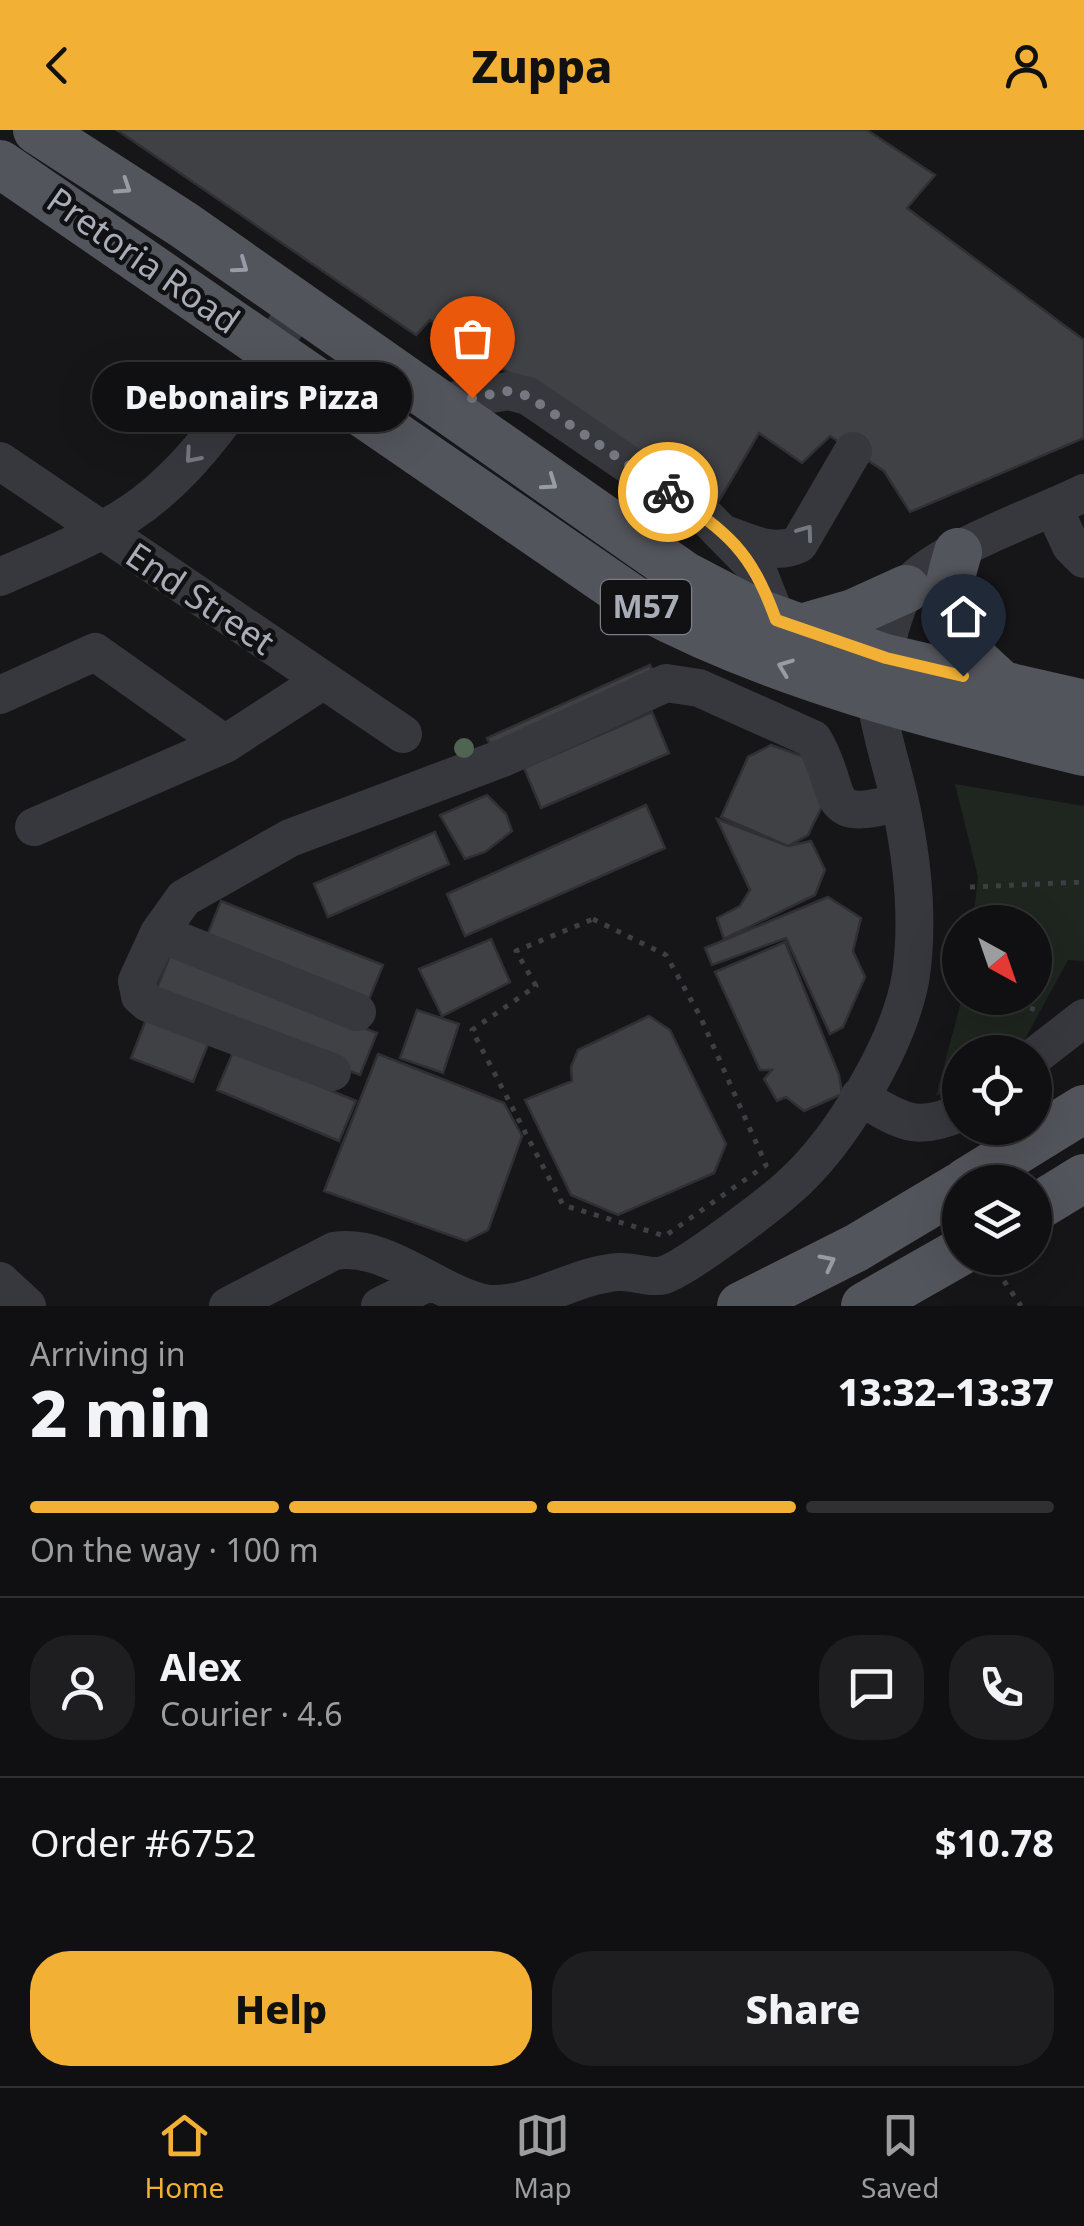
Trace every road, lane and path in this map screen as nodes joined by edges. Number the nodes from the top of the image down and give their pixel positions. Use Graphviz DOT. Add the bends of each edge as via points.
graph roads {
  1 [pos="58,136"];
  2 [pos="0,164"];
  3 [pos="297,308"];
  4 [pos="270,350"];
  5 [pos="436,404"];
  6 [pos="853,451"];
  7 [pos="0,461"];
  8 [pos="1074,505"];
  9 [pos="100,532"];
  10 [pos="722,533"];
  11 [pos="958,552"];
  12 [pos="1084,559"];
  13 [pos="0,577"];
  14 [pos="906,589"];
  15 [pos="788,624"];
  16 [pos="881,680"];
  17 [pos="322,682"];
  18 [pos="1001,684"];
  19 [pos="0,695"];
  20 [pos="1084,704"];
  21 [pos="403,734"];
  22 [pos="225,744"];
  23 [pos="1084,752"];
  24 [pos="900,802"];
  25 [pos="34,827"];
  26 [pos="1084,882"];
  27 [pos="970,887"];
  28 [pos="159,933"];
  29 [pos="356,1012"];
  30 [pos="332,1072"];
  31 [pos="860,1097"];
  32 [pos="1084,1108"];
  33 [pos="942,1120"];
  34 [pos="993,1165"];
  35 [pos="1084,1178"];
  36 [pos="942,1197"];
  37 [pos="1052,1198"];
  38 [pos="694,1215"];
  39 [pos="942,1262"];
  40 [pos="0,1280"];
  41 [pos="1004,1280"];
  42 [pos="428,1282"];
  43 [pos="296,1290"];
  44 [pos="671,1291"];
  45 [pos="27,1306"];
  46 [pos="228,1306"];
  47 [pos="380,1306"];
  48 [pos="517,1306"];
  49 [pos="741,1306"];
  50 [pos="865,1306"];
  51 [pos="1021,1306"];
  1 -- 3 [label="main road, Pretoria Road / M57, one-way"];
  2 -- 4 [label="main road, Pretoria Road / M57"];
  3 -- 4 [label="street"];
  3 -- 5 [label="main road, Pretoria Road / M57"];
  4 -- 9 [label="street, one-way" via="190,460 157,494"];
  16 -- 4 [label="main road, Pretoria Road / M57, one-way" via="697,634 640,604"];
  5 -- 10 [label="street" via="508,391 528,396"];
  5 -- 15 [label="main road, Pretoria Road / M57, one-way" via="684,575"];
  10 -- 6 [label="street, one-way" via="763,548 799,544"];
  7 -- 9 [label="street, End Street"];
  8 -- 11 [label="street"];
  8 -- 12 [label="street" via="1071,546"];
  9 -- 13 [label="street"];
  9 -- 17 [label="street, End Street"];
  10 -- 15 [label="street" via="757,569"];
  11 -- 14 [label="street" via="932,564"];
  11 -- 18 [label="main road" via="946,622 962,648"];
  14 -- 15 [label="main road" via="853,613"];
  14 -- 16 [label="street"];
  15 -- 16 [label="main road, Pretoria Road / M57"];
  16 -- 18 [label="main road, Pretoria Road / M57"];
  16 -- 23 [label="main road, Pretoria Road / M57"];
  16 -- 24 [label="street"];
  17 -- 21 [label="street, End Street"];
  17 -- 22 [label="street"];
  18 -- 20 [label="main road, Pretoria Road / M57"];
  19 -- 22 [label="street" via="95,652"];
  22 -- 25 [label="street"];
  24 -- 28 [label="street" via="861,813 846,808 834,796 813,739 699,688 666,683 505,758 290,838 184,898"];
  24 -- 31 [label="street" via="915,908 910,978"];
  26 -- 27 [label="path"];
  28 -- 29 [label="street"];
  28 -- 30 [label="street" via="137,980 148,1003"];
  31 -- 33 [label="street" via="913,1126"];
  31 -- 44 [label="street" via="804,1174"];
  32 -- 34 [label="main road"];
  35 -- 37 [label="main road"];
  49 -- 36 [label="main road, one-way"];
  38 -- 38 [label="path" via="766,1165 666,955 594,919 516,951 536,986 472,1030 563,1204 664,1236"];
  39 -- 50 [label="main road"];
  40 -- 45 [label="street"];
  41 -- 51 [label="path"];
  42 -- 43 [label="street" via="351,1248 334,1251"];
  42 -- 47 [label="street"];
  42 -- 48 [label="street" via="482,1303"];
  43 -- 46 [label="street"];
  44 -- 48 [label="street" via="619,1272"];
}
